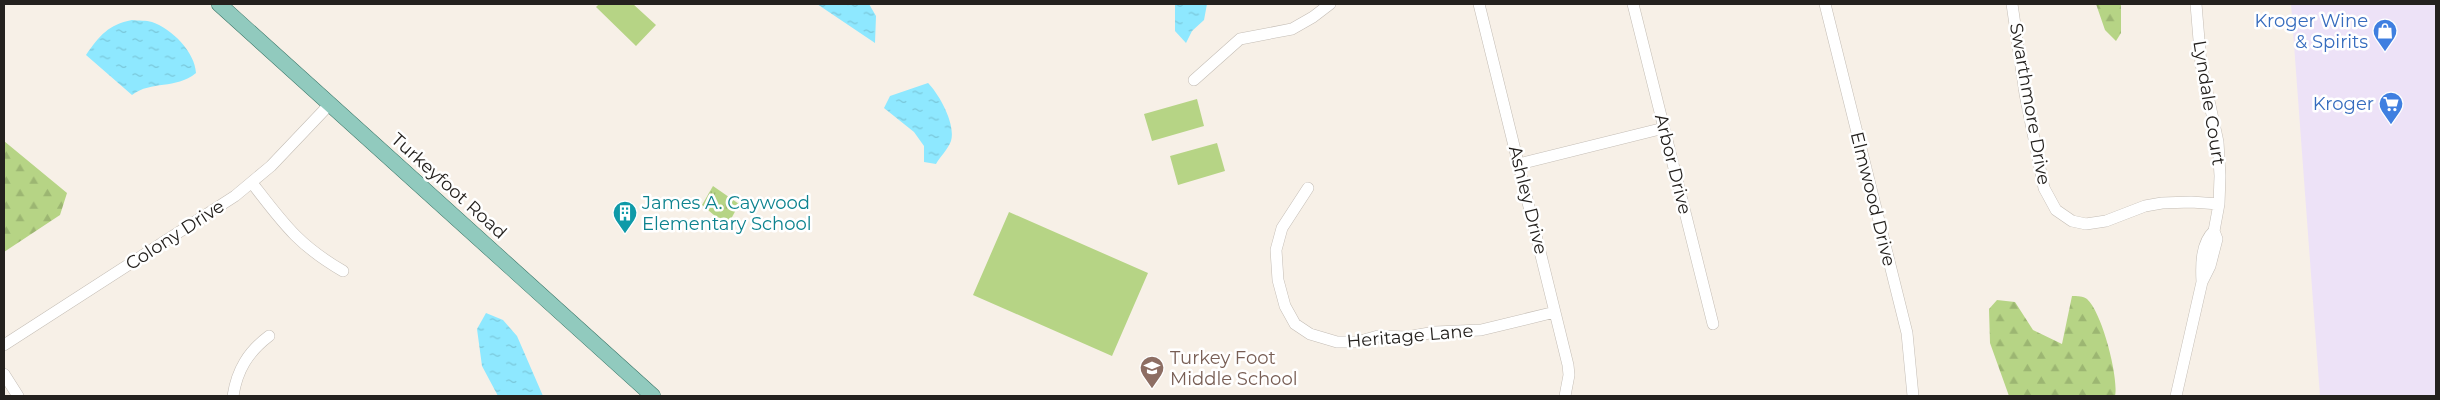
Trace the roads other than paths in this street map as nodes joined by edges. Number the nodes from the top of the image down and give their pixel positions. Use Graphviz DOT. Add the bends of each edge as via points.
graph roads {
  1 [pos="219,4"];
  2 [pos="1479,4"];
  3 [pos="1633,4"];
  4 [pos="1825,4"];
  5 [pos="2012,4"];
  6 [pos="2196,4"];
  7 [pos="1326,5"];
  8 [pos="1194,80"];
  9 [pos="329,105"];
  10 [pos="1664,128"];
  11 [pos="1519,164"];
  12 [pos="252,183"];
  13 [pos="1308,188"];
  14 [pos="2219,204"];
  15 [pos="343,270"];
  16 [pos="1555,312"];
  17 [pos="1713,324"];
  18 [pos="269,336"];
  19 [pos="4,345"];
  20 [pos="4,374"];
  21 [pos="18,396"];
  22 [pos="233,396"];
  23 [pos="653,396"];
  24 [pos="1565,396"];
  25 [pos="1913,396"];
  26 [pos="2176,396"];
  1 -- 9 [label="main road, Turkeyfoot Road"];
  2 -- 11 [label="street, Ashley Drive"];
  3 -- 10 [label="street, Arbor Drive"];
  4 -- 25 [label="street, Elmwood Drive" via="1907,334"];
  5 -- 14 [label="street, Swarthmore Drive" via="2024,94 2044,188 2056,210 2066,218 2086,224 2162,203"];
  6 -- 14 [label="street, Lyndale Court" via="2200,64 2218,142"];
  7 -- 8 [label="street" via="1292,29 1240,39"];
  9 -- 12 [label="street, Colony Drive"];
  9 -- 23 [label="main road, Turkeyfoot Road"];
  10 -- 11 [label="street"];
  10 -- 17 [label="street, Arbor Drive"];
  11 -- 16 [label="street, Ashley Drive"];
  12 -- 15 [label="street" via="296,239"];
  12 -- 19 [label="street, Colony Drive"];
  13 -- 16 [label="street, Heritage Lane" via="1282,228 1276,250 1278,280 1285,306 1295,324 1310,334 1337,342 1357,342 1378,336 1407,337 1481,330"];
  14 -- 26 [label="street, Lyndale Court" via="2214,231 2217,239 2202,282"];
  16 -- 24 [label="street, Ashley Drive" via="1569,375"];
  18 -- 22 [label="street" via="244,362"];
  20 -- 21 [label="street"];
}
